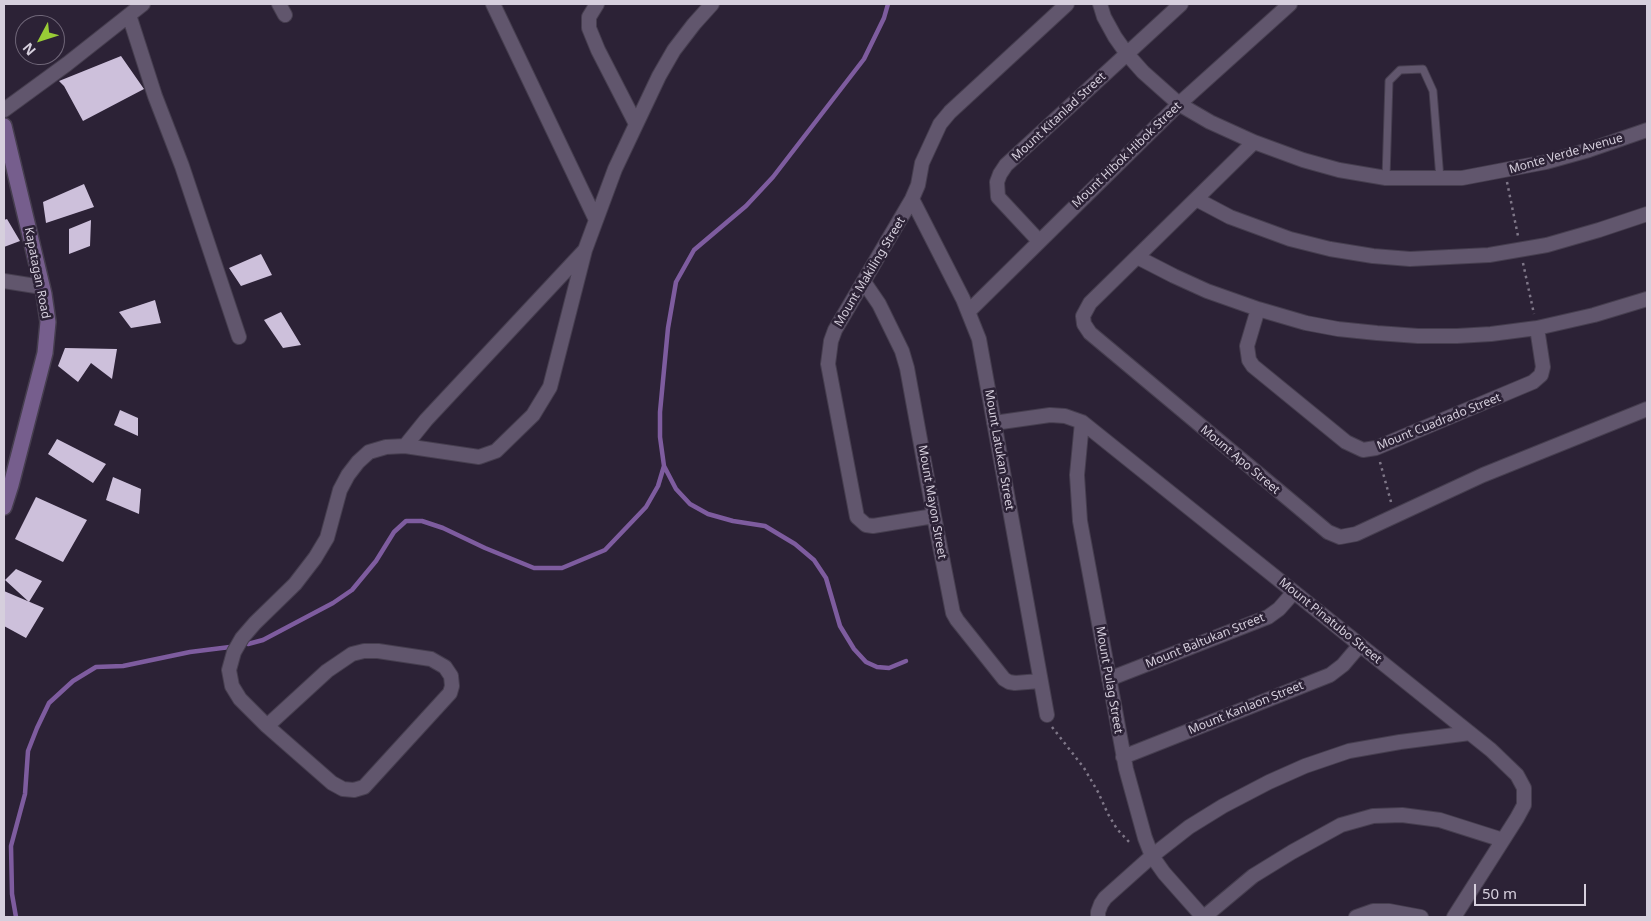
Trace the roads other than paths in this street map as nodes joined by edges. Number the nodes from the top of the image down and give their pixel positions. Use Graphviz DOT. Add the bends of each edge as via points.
graph roads {
  1 [pos="142,4"];
  2 [pos="493,4"];
  3 [pos="597,4"];
  4 [pos="712,4"];
  5 [pos="1067,4"];
  6 [pos="1100,4"];
  7 [pos="1181,4"];
  8 [pos="1290,4"];
  9 [pos="129,15"];
  10 [pos="1126,54"];
  11 [pos="1179,104"];
  12 [pos="4,110"];
  13 [pos="636,124"];
  14 [pos="4,126"];
  15 [pos="1647,130"];
  16 [pos="1254,142"];
  17 [pos="1386,178"];
  18 [pos="1440,179"];
  19 [pos="912,199"];
  20 [pos="1196,199"];
  21 [pos="1647,214"];
  22 [pos="596,220"];
  23 [pos="1039,241"];
  24 [pos="585,250"];
  25 [pos="1137,257"];
  26 [pos="4,281"];
  27 [pos="864,282"];
  28 [pos="42,287"];
  29 [pos="1647,299"];
  30 [pos="1258,309"];
  31 [pos="969,310"];
  32 [pos="1537,328"];
  33 [pos="240,337"];
  34 [pos="1647,409"];
  35 [pos="994,422"];
  36 [pos="1082,422"];
  37 [pos="405,446"];
  38 [pos="4,507"];
  39 [pos="934,516"];
  40 [pos="1294,592"];
  41 [pos="1360,646"];
  42 [pos="1109,679"];
  43 [pos="1040,681"];
  44 [pos="1046,715"];
  45 [pos="267,726"];
  46 [pos="1470,733"];
  47 [pos="1123,756"];
  48 [pos="1503,840"];
  49 [pos="1152,856"];
  50 [pos="1098,915"];
  51 [pos="1204,917"];
  52 [pos="1356,917"];
  53 [pos="1421,917"];
  54 [pos="1454,917"];
  1 -- 9 [label="street"];
  2 -- 22 [label="street"];
  3 -- 13 [label="street" via="589,17 589,28"];
  4 -- 13 [label="street" via="674,50"];
  5 -- 19 [label="street, Mount Makiling Street" via="940,124 922,163"];
  6 -- 10 [label="street, Monte Verde Avenue"];
  7 -- 10 [label="street, Mount Kitanlad Street"];
  8 -- 11 [label="street, Mount Hibok Hibok Street"];
  9 -- 12 [label="street"];
  9 -- 33 [label="street"];
  10 -- 11 [label="street, Monte Verde Avenue"];
  10 -- 23 [label="street, Mount Kitanlad Street" via="1000,174 998,197"];
  11 -- 16 [label="street, Monte Verde Avenue"];
  11 -- 23 [label="street, Mount Hibok Hibok Street"];
  13 -- 22 [label="street"];
  14 -- 28 [label="main road, Kapatagan Road"];
  15 -- 18 [label="street, Monte Verde Avenue" via="1546,162"];
  16 -- 17 [label="street, Monte Verde Avenue" via="1339,170"];
  16 -- 20 [label="street, Mount Apo Street"];
  17 -- 18 [label="street, Monte Verde Avenue"];
  17 -- 18 [label="lane" via="1388,81 1400,70 1423,70 1433,91"];
  19 -- 27 [label="street, Mount Makiling Street"];
  19 -- 31 [label="street, Mount Latukan Street"];
  20 -- 21 [label="street" via="1230,217 1290,239 1365,254 1410,258 1489,255 1547,245"];
  20 -- 25 [label="street, Mount Apo Street"];
  22 -- 24 [label="street"];
  23 -- 31 [label="street, Mount Hibok Hibok Street"];
  24 -- 37 [label="street"];
  24 -- 37 [label="street" via="550,387 533,415 496,451 480,457"];
  25 -- 30 [label="street" via="1206,290"];
  25 -- 34 [label="street, Mount Apo Street" via="1090,303 1083,316 1090,333 1328,532 1340,537 1348,537 1482,475"];
  26 -- 28 [label="street"];
  27 -- 39 [label="street, Mount Mayon Street" via="880,304 902,351"];
  27 -- 39 [label="street, Mount Makiling Street" via="830,340 828,364 857,517 866,525 873,526"];
  28 -- 38 [label="main road, Kapatagan Road" via="48,322 45,353"];
  29 -- 32 [label="street"];
  30 -- 32 [label="street" via="1338,329 1418,336 1491,334"];
  30 -- 32 [label="street, Mount Cuadrado Street" via="1247,346 1249,360 1346,442 1363,450 1376,448 1533,382 1541,375 1543,367"];
  31 -- 35 [label="street, Mount Latukan Street" via="979,339"];
  35 -- 36 [label="street, Mount Pinatubo Street" via="1050,415"];
  35 -- 43 [label="street, Mount Latukan Street"];
  36 -- 40 [label="street, Mount Pinatubo Street"];
  36 -- 42 [label="street, Mount Pulag Street" via="1077,498"];
  37 -- 45 [label="street" via="369,452 358,462 340,490 327,538 315,558 295,584 242,638 234,652 229,670 232,686 240,699"];
  39 -- 43 [label="street, Mount Mayon Street" via="957,620 1004,679 1015,683"];
  40 -- 41 [label="street, Mount Pinatubo Street"];
  40 -- 42 [label="street, Mount Baltukan Street" via="1268,617"];
  41 -- 46 [label="street, Mount Pinatubo Street"];
  41 -- 47 [label="street, Mount Kanlaon Street" via="1344,665 1330,675"];
  42 -- 47 [label="street, Mount Pulag Street"];
  43 -- 44 [label="street, Mount Latukan Street"];
  45 -- 45 [label="street" via="332,783 354,790 373,779 445,700 452,686 451,676 445,667 431,659 364,651 352,654 327,671"];
  46 -- 48 [label="street, Mount Pinatubo Street" via="1522,781 1524,805"];
  46 -- 49 [label="street" via="1349,751 1305,766 1223,806"];
  47 -- 49 [label="street, Mount Pulag Street"];
  48 -- 51 [label="street" via="1440,820 1402,815 1374,816 1341,825 1292,852 1253,876"];
  48 -- 54 [label="street, Mount Pinatubo Street"];
  49 -- 50 [label="street" via="1100,904"];
  49 -- 51 [label="street, Mount Pulag Street"];
  52 -- 53 [label="street" via="1389,911"];
}
